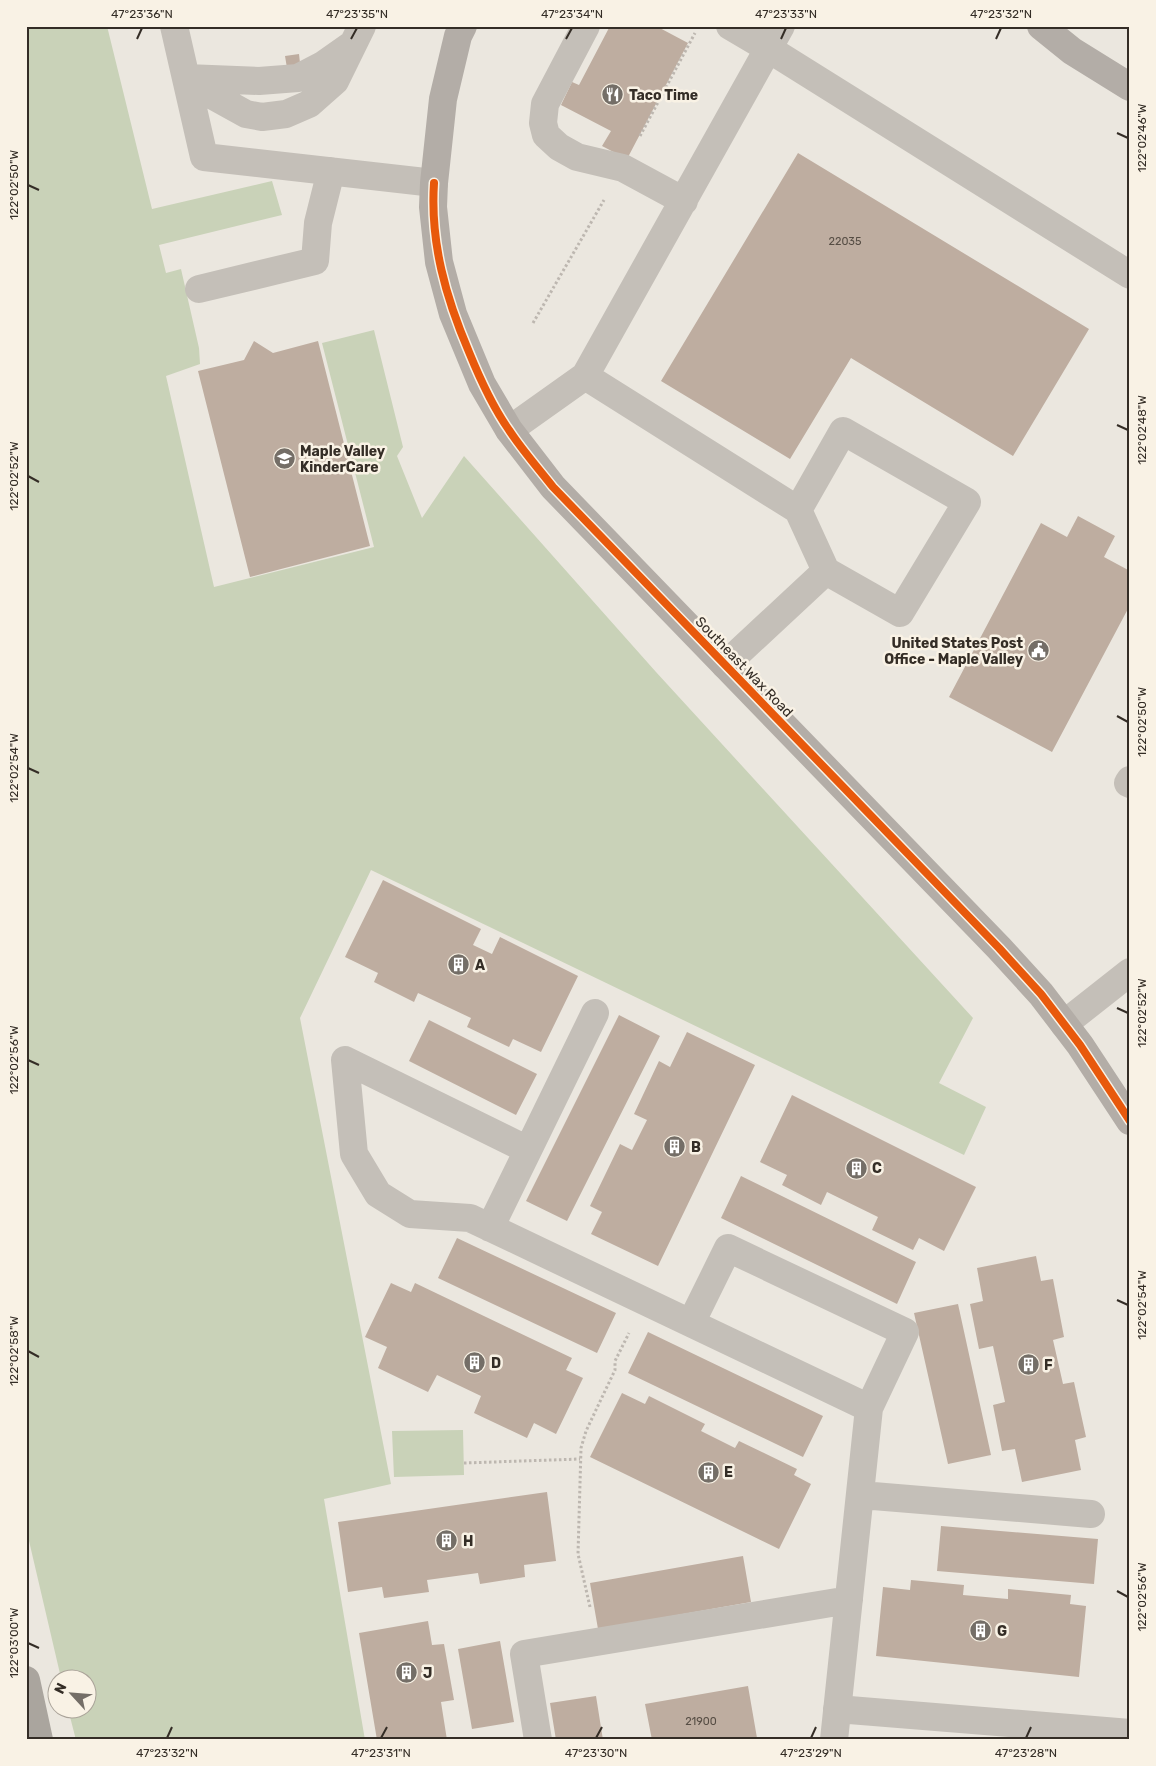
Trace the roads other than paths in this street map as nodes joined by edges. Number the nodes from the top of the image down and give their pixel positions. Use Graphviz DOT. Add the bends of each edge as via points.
graph roads {
  1 [pos="174,26"];
  2 [pos="463,26"];
  3 [pos="586,26"];
  4 [pos="730,26"];
  5 [pos="1041,26"];
  6 [pos="358,35"];
  7 [pos="775,37"];
  8 [pos="186,78"];
  9 [pos="1130,87"];
  10 [pos="331,172"];
  11 [pos="434,183"];
  12 [pos="684,201"];
  13 [pos="1130,275"];
  14 [pos="199,289"];
  15 [pos="585,376"];
  16 [pos="509,430"];
  17 [pos="798,510"];
  18 [pos="826,571"];
  19 [pos="725,665"];
  20 [pos="1130,972"];
  21 [pos="595,1013"];
  22 [pos="1064,1024"];
  23 [pos="1130,1121"];
  24 [pos="528,1150"];
  25 [pos="490,1228"];
  26 [pos="691,1323"];
  27 [pos="869,1408"];
  28 [pos="860,1495"];
  29 [pos="1091,1514"];
  30 [pos="849,1600"];
  31 [pos="26,1680"];
  32 [pos="837,1709"];
  33 [pos="927,1728"];
  34 [pos="1130,1733"];
  35 [pos="39,1740"];
  36 [pos="538,1740"];
  37 [pos="834,1740"];
  1 -- 8 [label="lane"];
  2 -- 11 [label="main road, Southeast Wax Road" via="443,99"];
  3 -- 12 [label="lane" via="545,104 543,123 546,136 558,148 577,157 623,168"];
  4 -- 7 [label="lane"];
  5 -- 9 [label="main road" via="1072,51"];
  6 -- 8 [label="lane" via="322,65 298,78 258,81"];
  6 -- 8 [label="lane" via="335,81 309,104 286,114 262,117 246,114"];
  7 -- 12 [label="lane"];
  7 -- 13 [label="lane"];
  8 -- 10 [label="lane" via="204,157"];
  10 -- 11 [label="lane"];
  10 -- 14 [label="lane" via="318,223 315,261"];
  11 -- 16 [label="main road, Southeast Wax Road" via="433,207 439,262 453,314 482,384"];
  12 -- 15 [label="lane"];
  15 -- 16 [label="lane"];
  15 -- 17 [label="lane"];
  16 -- 19 [label="main road, Southeast Wax Road" via="553,487"];
  17 -- 18 [label="lane"];
  17 -- 18 [label="lane" via="843,431 967,502 900,613"];
  18 -- 19 [label="lane"];
  19 -- 22 [label="main road, Southeast Wax Road" via="999,948"];
  20 -- 22 [label="lane"];
  21 -- 24 [label="lane"];
  22 -- 23 [label="main road, Southeast Wax Road"];
  24 -- 25 [label="lane"];
  24 -- 25 [label="lane" via="345,1060 354,1154 378,1194 410,1214 470,1218"];
  25 -- 26 [label="lane"];
  26 -- 27 [label="lane"];
  26 -- 27 [label="lane" via="728,1248 905,1332"];
  27 -- 28 [label="lane"];
  28 -- 29 [label="lane"];
  28 -- 30 [label="lane"];
  30 -- 32 [label="lane"];
  30 -- 36 [label="lane" via="524,1654"];
  31 -- 35 [label="highway"];
  32 -- 33 [label="lane"];
  32 -- 37 [label="lane"];
  33 -- 34 [label="lane"];
}
